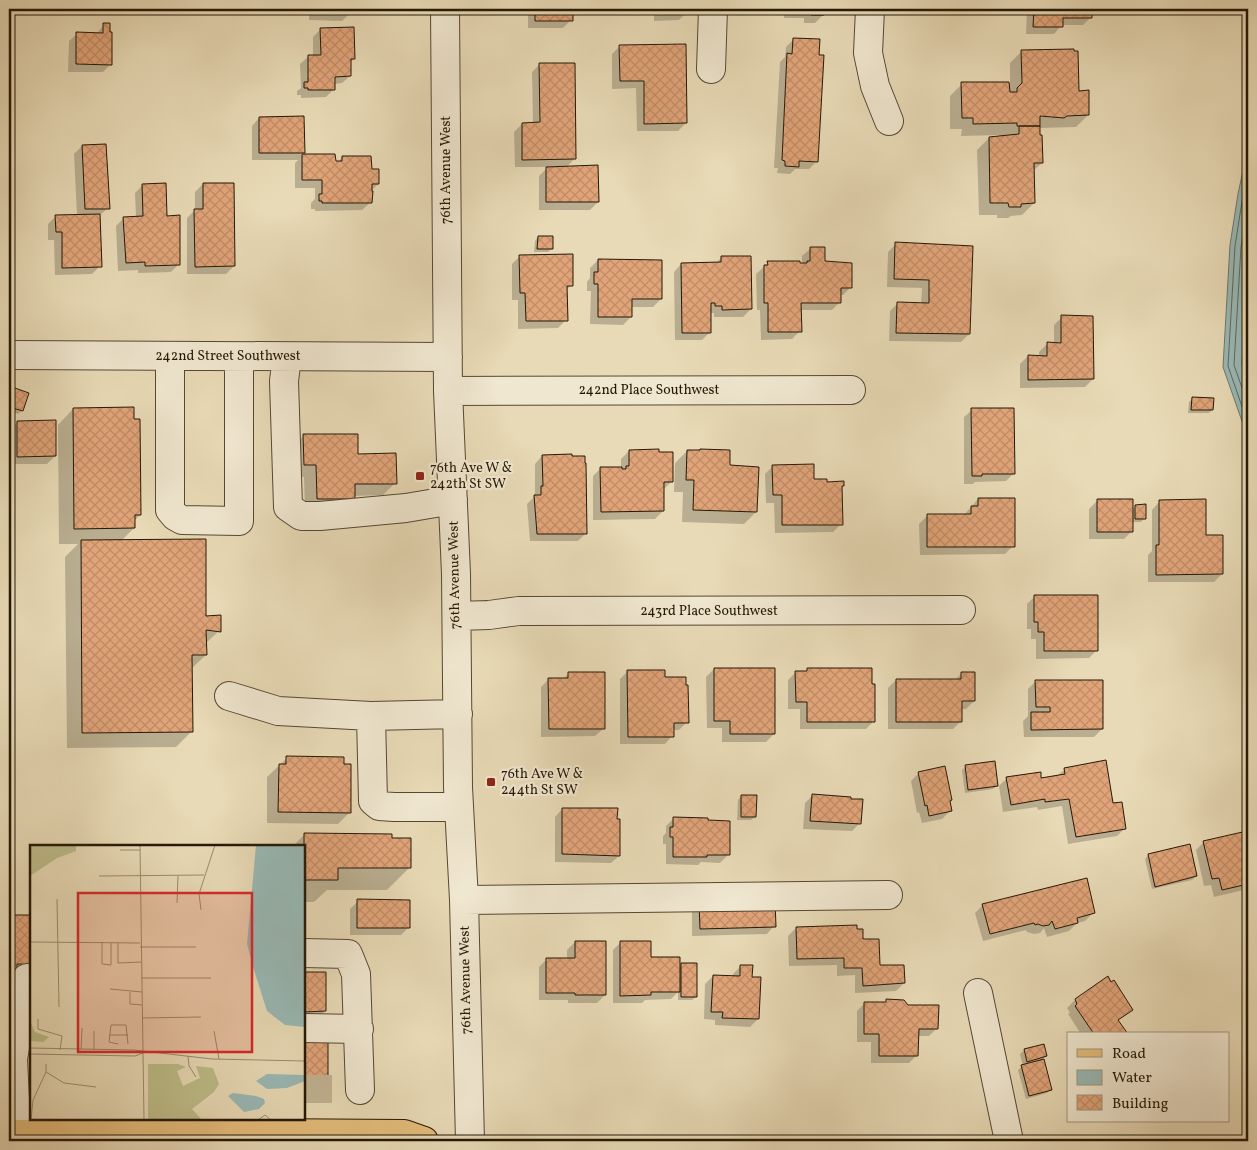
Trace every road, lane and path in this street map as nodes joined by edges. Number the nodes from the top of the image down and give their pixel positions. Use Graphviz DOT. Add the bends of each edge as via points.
graph roads {
  1 [pos="445,9"];
  2 [pos="713,9"];
  3 [pos="870,9"];
  4 [pos="711,69"];
  5 [pos="889,121"];
  6 [pos="9,355"];
  7 [pos="170,356"];
  8 [pos="239,356"];
  9 [pos="287,356"];
  10 [pos="448,357"];
  11 [pos="851,390"];
  12 [pos="448,391"];
  13 [pos="453,500"];
  14 [pos="962,610"];
  15 [pos="457,616"];
  16 [pos="229,696"];
  17 [pos="458,714"];
  18 [pos="371,716"];
  19 [pos="459,807"];
  20 [pos="888,895"];
  21 [pos="464,900"];
  22 [pos="305,953"];
  23 [pos="27,978"];
  24 [pos="978,993"];
  25 [pos="305,1028"];
  26 [pos="358,1028"];
  27 [pos="360,1090"];
  28 [pos="111,1126"];
  29 [pos="15,1134"];
  30 [pos="424,1141"];
  31 [pos="470,1141"];
  32 [pos="1009,1141"];
  1 -- 10 [label="street, 76th Avenue West"];
  2 -- 4 [label="street"];
  3 -- 5 [label="street" via="868,53 875,86"];
  6 -- 7 [label="street, 242nd Street Southwest"];
  7 -- 8 [label="street, 242nd Street Southwest"];
  7 -- 8 [label="street" via="170,510 182,520 239,521"];
  8 -- 9 [label="street, 242nd Street Southwest"];
  9 -- 10 [label="street, 242nd Street Southwest"];
  9 -- 13 [label="street" via="284,381 288,507 301,516 320,516"];
  10 -- 12 [label="street, 76th Avenue West"];
  11 -- 12 [label="street, 242nd Place Southwest"];
  12 -- 13 [label="street, 76th Avenue West"];
  13 -- 15 [label="street, 76th Avenue West"];
  14 -- 15 [label="street, 243rd Place Southwest" via="519,611"];
  15 -- 17 [label="street, 76th Avenue West"];
  16 -- 18 [label="street" via="278,711"];
  17 -- 18 [label="street"];
  17 -- 19 [label="street, 76th Avenue West"];
  18 -- 19 [label="street" via="373,801 379,806"];
  19 -- 21 [label="street, 76th Avenue West"];
  20 -- 21 [label="street"];
  21 -- 31 [label="street, 76th Avenue West"];
  22 -- 26 [label="street" via="348,954 356,974"];
  23 -- 29 [label="street" via="13,1059"];
  24 -- 32 [label="street"];
  25 -- 26 [label="street"];
  26 -- 27 [label="street"];
  28 -- 29 [label="main road"];
  28 -- 30 [label="main road" via="404,1134"];
}
